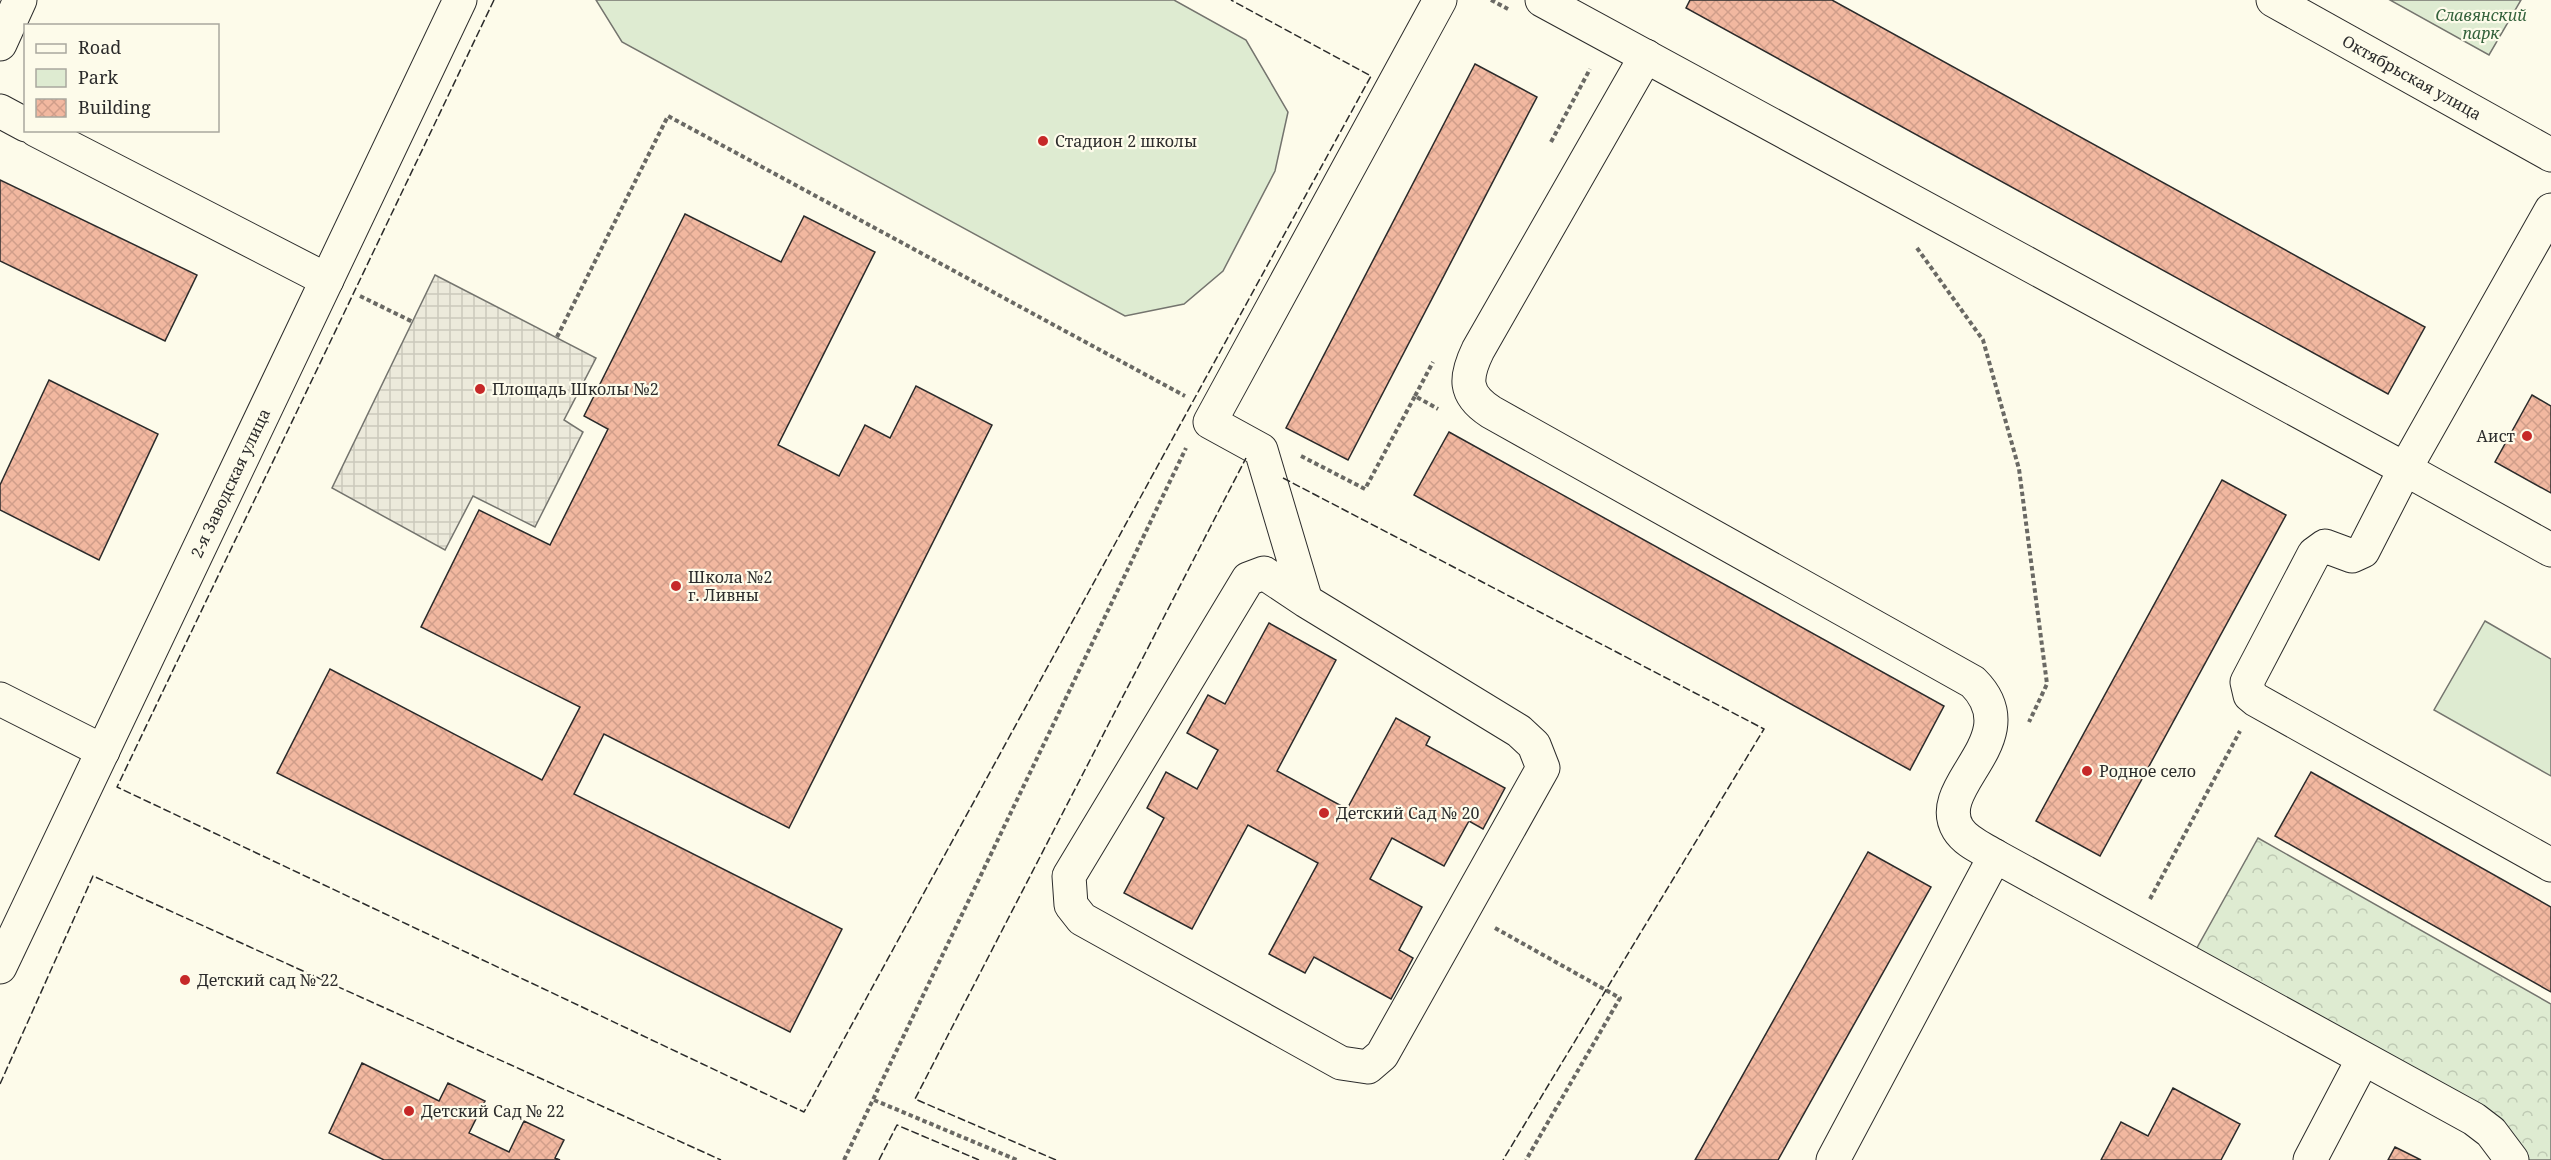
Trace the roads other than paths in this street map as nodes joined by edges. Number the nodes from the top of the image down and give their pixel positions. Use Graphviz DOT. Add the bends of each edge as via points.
graph roads {
  1 [pos="20,0"];
  2 [pos="460,0"];
  3 [pos="1440,0"];
  4 [pos="1542,0"];
  5 [pos="2273,0"];
  6 [pos="0,44"];
  7 [pos="1646,56"];
  8 [pos="0,111"];
  9 [pos="24,124"];
  10 [pos="40,132"];
  11 [pos="2551,155"];
  12 [pos="2551,210"];
  13 [pos="327,280"];
  14 [pos="2405,469"];
  15 [pos="2551,550"];
  16 [pos="1306,601"];
  17 [pos="0,699"];
  18 [pos="103,751"];
  19 [pos="1995,856"];
  20 [pos="2551,865"];
  21 [pos="0,967"];
  22 [pos="2363,1059"];
  23 [pos="1833,1160"];
  24 [pos="2310,1160"];
  25 [pos="2512,1160"];
  1 -- 6 [label="street"];
  2 -- 13 [label="street, 2-я Заводская улица"];
  3 -- 16 [label="street" via="1210,410 1210,422 1261,450"];
  4 -- 7 [label="street"];
  5 -- 11 [label="street, Октябрьская улица"];
  7 -- 14 [label="street"];
  7 -- 19 [label="street" via="1469,367 1472,393 1491,412 1973,682 1988,701 1992,725 1956,799 1953,816 1969,841"];
  8 -- 9 [label="street"];
  10 -- 13 [label="street"];
  12 -- 14 [label="street"];
  13 -- 18 [label="street, 2-я Заводская улица"];
  14 -- 15 [label="street"];
  14 -- 20 [label="street" via="2363,550 2352,556 2325,546 2314,554 2250,674 2248,688 2256,700"];
  16 -- 16 [label="street" via="1519,731 1534,745 1543,768 1382,1055 1368,1066 1341,1063 1082,919 1071,904 1069,876 1248,579 1264,573"];
  17 -- 18 [label="street"];
  18 -- 21 [label="street, 2-я Заводская улица"];
  19 -- 22 [label="street"];
  19 -- 23 [label="street"];
  22 -- 24 [label="street"];
  22 -- 25 [label="street" via="2474,1119 2491,1132"];
}
